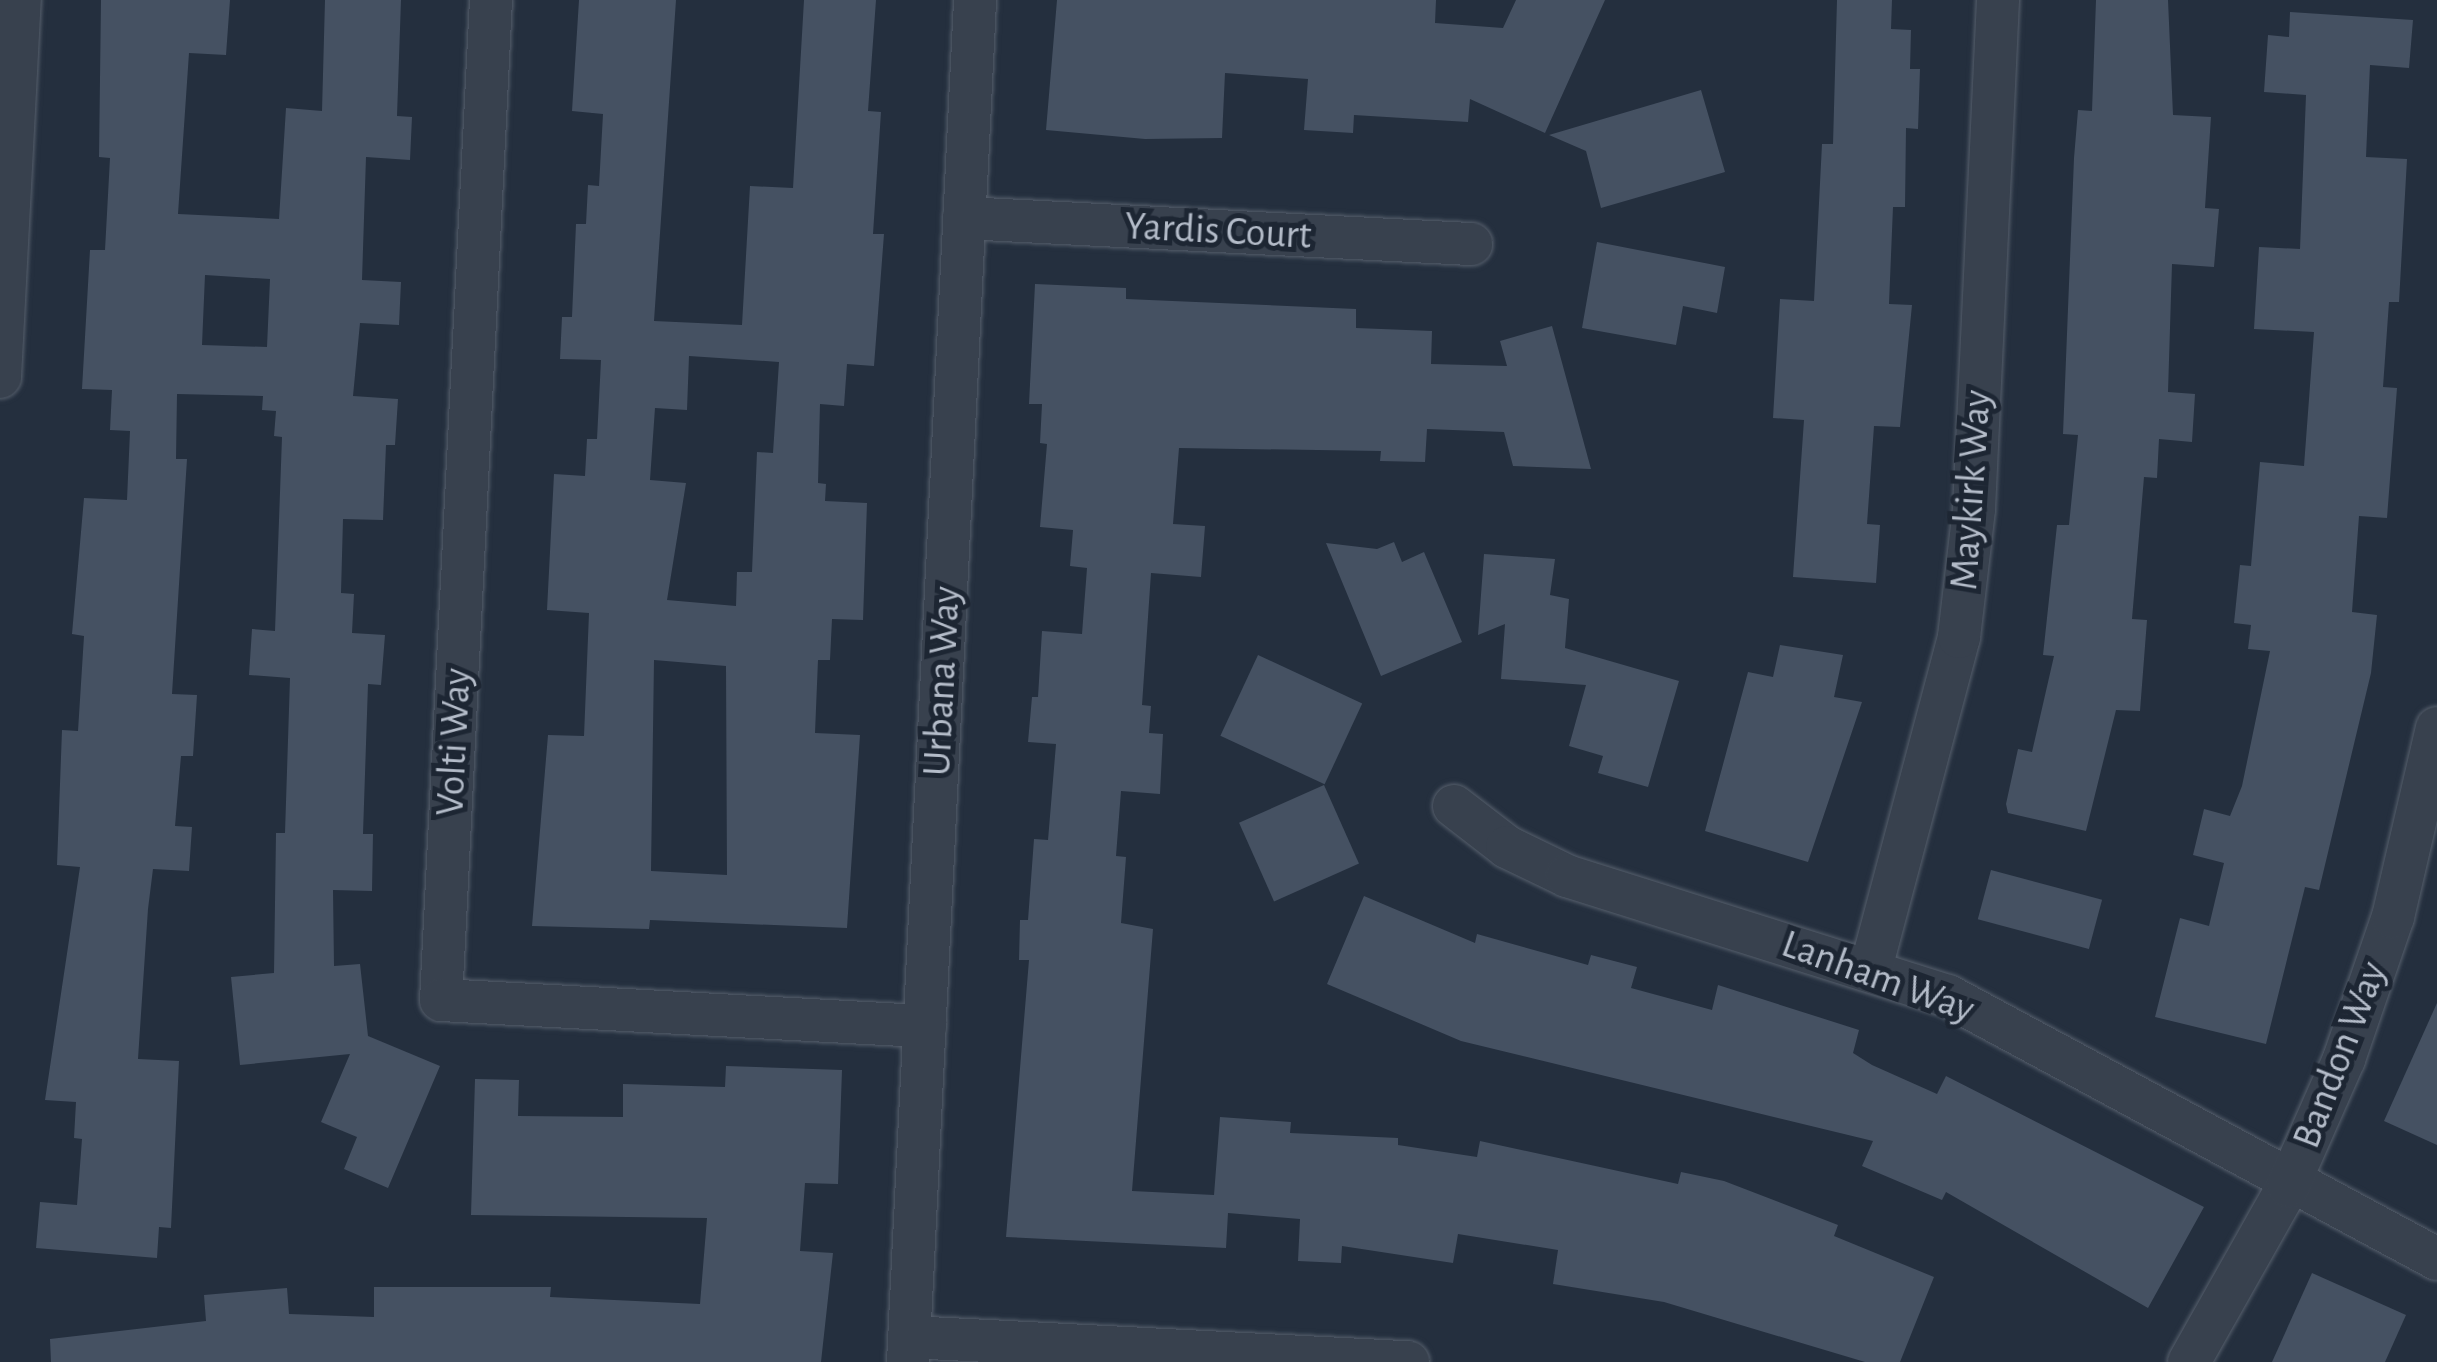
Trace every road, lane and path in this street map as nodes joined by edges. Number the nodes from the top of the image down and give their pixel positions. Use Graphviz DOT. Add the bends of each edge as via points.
graph roads {
  1 [pos="20,0"];
  2 [pos="491,0"];
  3 [pos="975,0"];
  4 [pos="1998,0"];
  5 [pos="964,218"];
  6 [pos="1471,244"];
  7 [pos="0,377"];
  8 [pos="2436,739"];
  9 [pos="1454,806"];
  10 [pos="1871,968"];
  11 [pos="925,1026"];
  12 [pos="2288,1186"];
  13 [pos="2437,1260"];
  14 [pos="909,1350"];
  15 [pos="1408,1362"];
  16 [pos="2189,1362"];
  1 -- 7 [label="street"];
  2 -- 11 [label="street, Volti Way" via="441,1000"];
  3 -- 5 [label="street, Urbana Way"];
  4 -- 10 [label="street, Maykirk Way" via="1974,508 1958,637"];
  5 -- 6 [label="street, Yardis Court"];
  5 -- 11 [label="street, Urbana Way"];
  8 -- 12 [label="street, Bandon Way" via="2393,917 2344,1059"];
  9 -- 10 [label="street, Lanham Way" via="1507,848 1567,876"];
  10 -- 12 [label="street, Lanham Way" via="2020,1032"];
  11 -- 14 [label="street, Urbana Way"];
  12 -- 13 [label="street, Lanham Way"];
  12 -- 16 [label="street, Bandon Way"];
  14 -- 15 [label="street"];
}
